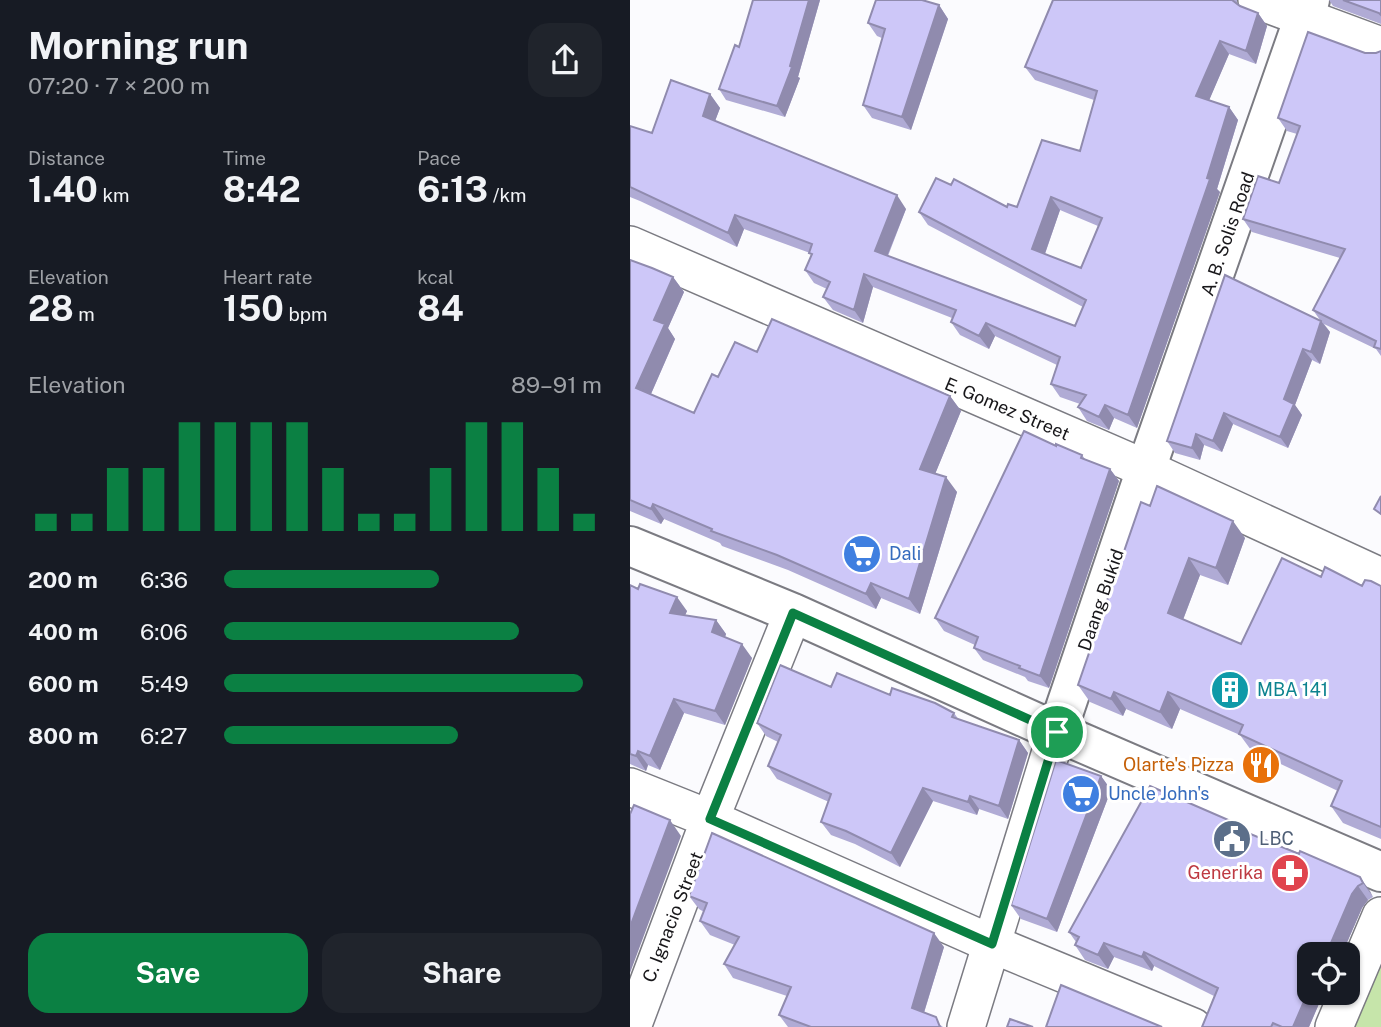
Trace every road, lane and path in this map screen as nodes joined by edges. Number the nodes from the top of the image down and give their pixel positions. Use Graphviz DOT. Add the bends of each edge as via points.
graph roads {
  1 [pos="1257,0"];
  2 [pos="1307,9"];
  3 [pos="1381,47"];
  4 [pos="630,245"];
  5 [pos="1146,469"];
  6 [pos="630,546"];
  7 [pos="1381,577"];
  8 [pos="793,613"];
  9 [pos="1057,732"];
  10 [pos="630,788"];
  11 [pos="710,819"];
  12 [pos="1381,872"];
  13 [pos="1381,916"];
  14 [pos="992,944"];
  15 [pos="632,1027"];
  16 [pos="966,1027"];
  17 [pos="1193,1027"];
  18 [pos="1334,1027"];
  1 -- 2 [label="street"];
  2 -- 3 [label="street"];
  2 -- 5 [label="main road, A. B. Solis Road"];
  4 -- 5 [label="street, E. Gomez Street"];
  5 -- 7 [label="street, E. Gomez Street"];
  5 -- 9 [label="main road, Daang Bukid"];
  6 -- 8 [label="main road"];
  8 -- 9 [label="main road"];
  8 -- 11 [label="street, C. Ignacio Street"];
  9 -- 12 [label="main road"];
  9 -- 14 [label="street"];
  10 -- 11 [label="street"];
  11 -- 14 [label="street"];
  11 -- 15 [label="street, C. Ignacio Street"];
  13 -- 18 [label="street"];
  14 -- 16 [label="street"];
  14 -- 17 [label="street"];
}
